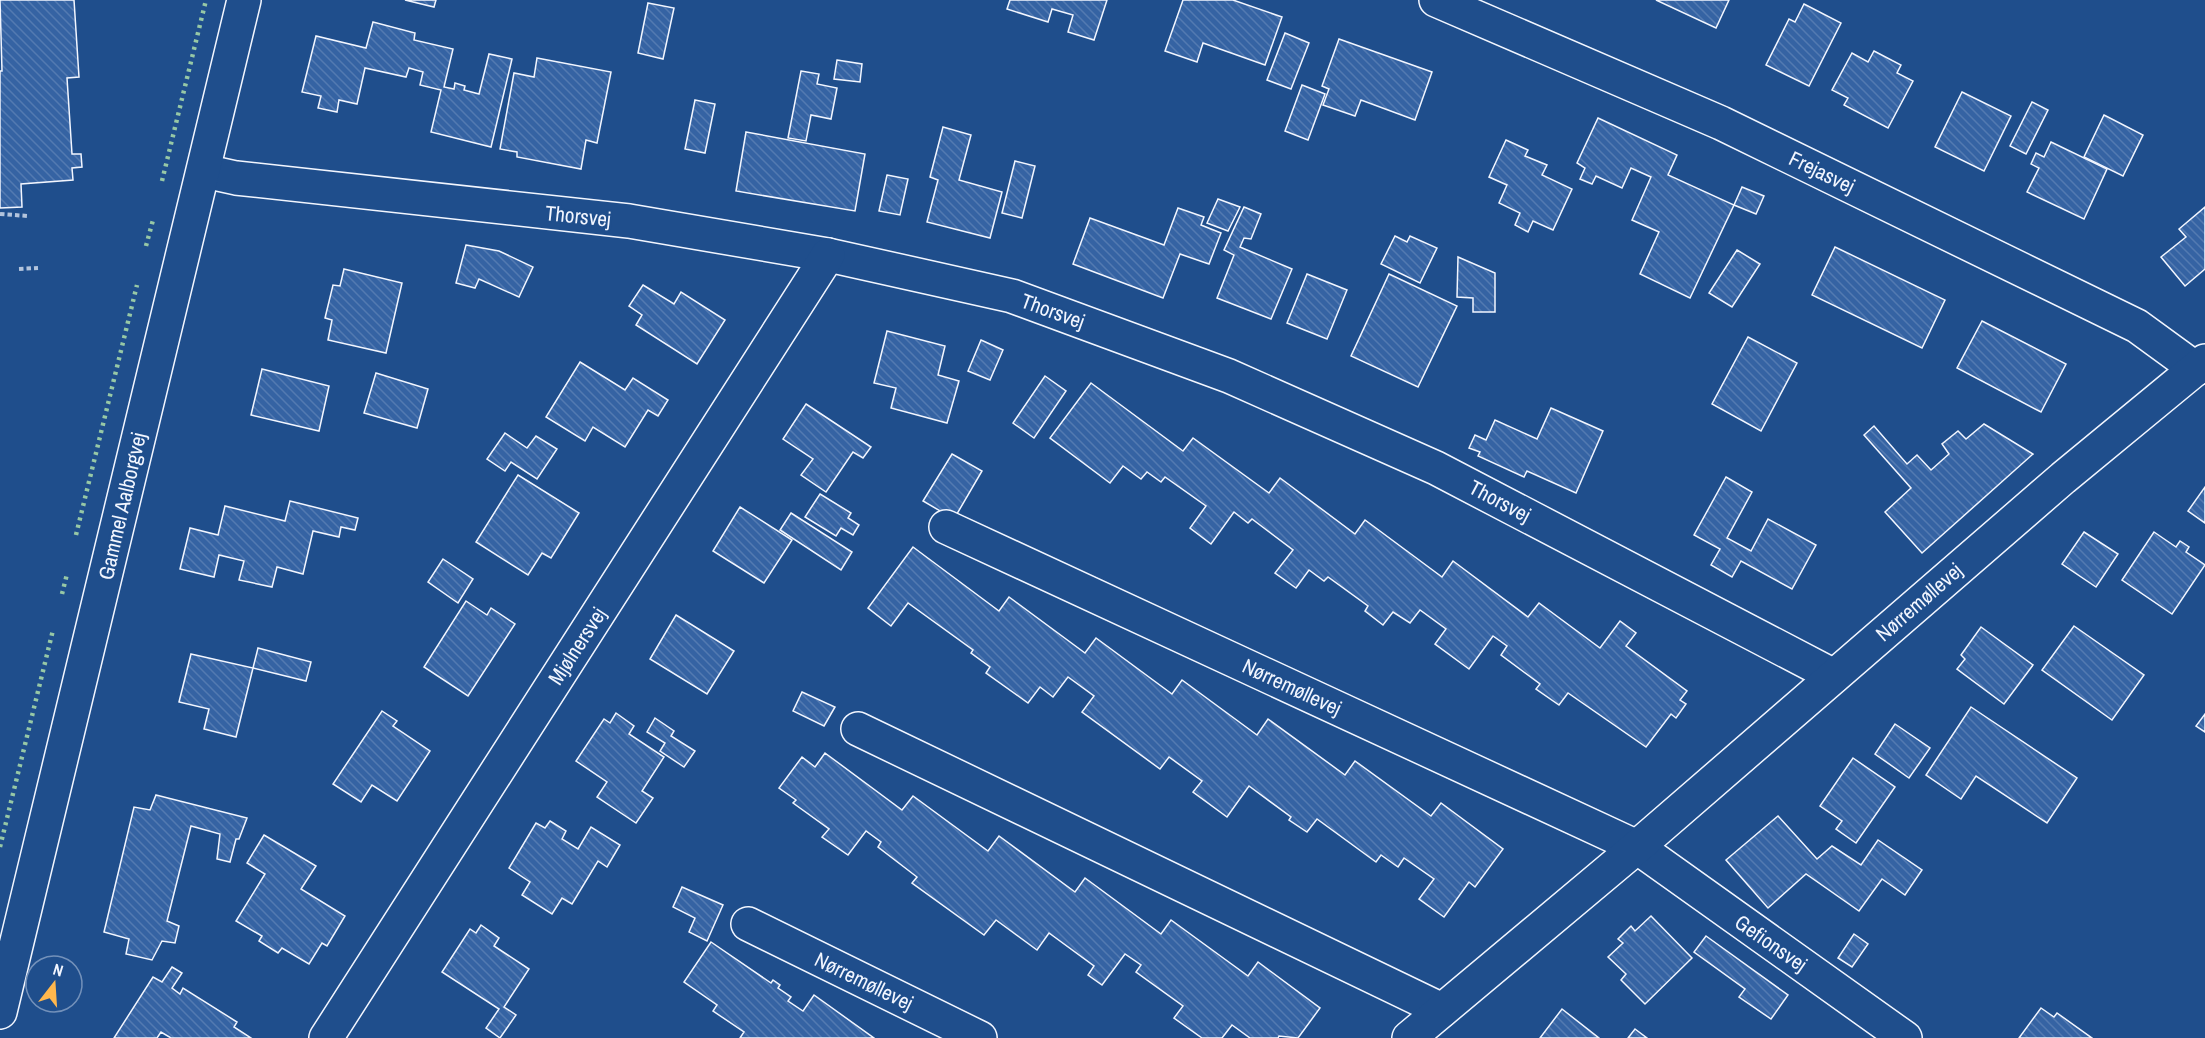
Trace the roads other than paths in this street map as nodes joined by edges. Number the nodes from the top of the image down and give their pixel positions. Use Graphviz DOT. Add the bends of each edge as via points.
graph roads {
  1 [pos="244,0"];
  2 [pos="1436,0"];
  3 [pos="204,171"];
  4 [pos="828,255"];
  5 [pos="2200,365"];
  6 [pos="946,527"];
  7 [pos="1834,676"];
  8 [pos="858,729"];
  9 [pos="1637,847"];
  10 [pos="748,924"];
  11 [pos="1442,1010"];
  12 [pos="0,1012"];
  13 [pos="326,1038"];
  14 [pos="980,1038"];
  15 [pos="1409,1038"];
  16 [pos="1905,1038"];
  1 -- 3 [label="street, Gammel Aalborgvej"];
  2 -- 5 [label="street, Frejasvej" via="1731,128 2137,326"];
  3 -- 4 [label="street, Thorsvej" via="236,178 629,221"];
  3 -- 12 [label="street, Gammel Aalborgvej"];
  4 -- 7 [label="street, Thorsvej" via="1012,296 1229,376 1436,468"];
  4 -- 13 [label="street, Mjølnersvej"];
  5 -- 7 [label="street, Nørremøllevej"];
  6 -- 9 [label="street, Nørremøllevej"];
  7 -- 9 [label="street, Nørremøllevej"];
  8 -- 11 [label="street"];
  9 -- 11 [label="street, Nørremøllevej"];
  9 -- 16 [label="street, Gefionsvej"];
  10 -- 14 [label="street, Nørremøllevej"];
  11 -- 15 [label="street, Nørremøllevej"];
}
